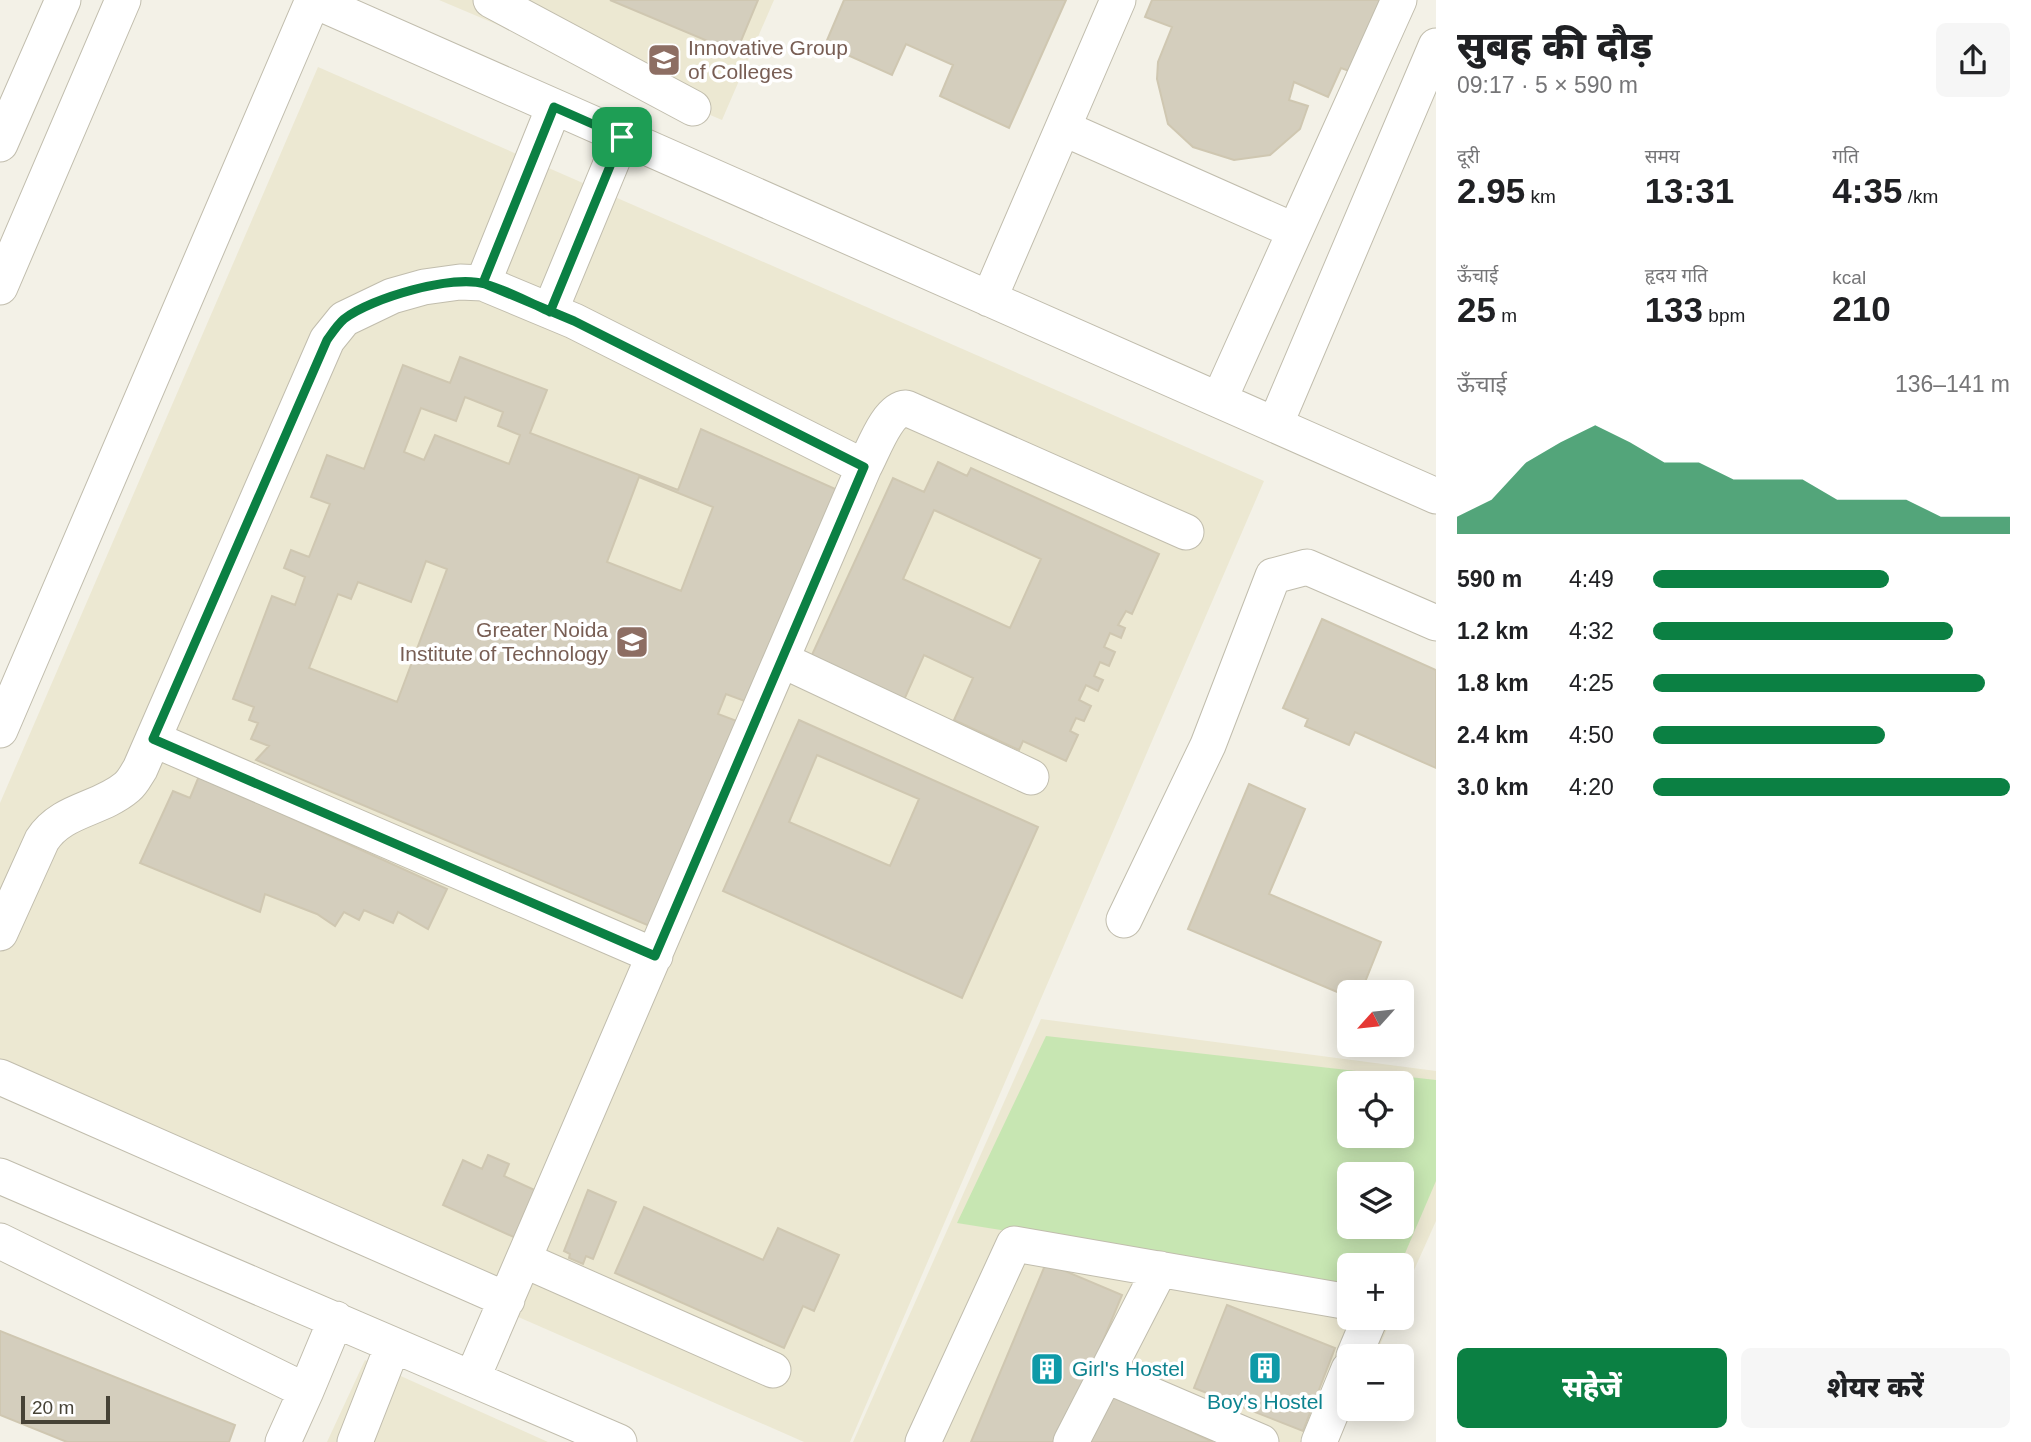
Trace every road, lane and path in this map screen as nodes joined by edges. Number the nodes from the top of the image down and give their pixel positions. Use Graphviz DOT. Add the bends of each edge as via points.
graph roads {
  1 [pos="63,0"];
  2 [pos="123,0"];
  3 [pos="313,0"];
  4 [pos="491,0"];
  5 [pos="1118,0"];
  6 [pos="1399,0"];
  7 [pos="1436,46"];
  8 [pos="554,107"];
  9 [pos="693,108"];
  10 [pos="1063,128"];
  11 [pos="622,137"];
  12 [pos="0,145"];
  13 [pos="1295,231"];
  14 [pos="483,283"];
  15 [pos="0,287"];
  16 [pos="989,299"];
  17 [pos="550,312"];
  18 [pos="1220,400"];
  19 [pos="1275,425"];
  20 [pos="864,467"];
  21 [pos="1436,496"];
  22 [pos="1186,532"];
  23 [pos="1436,623"];
  24 [pos="782,660"];
  25 [pos="0,730"];
  26 [pos="153,739"];
  27 [pos="1031,777"];
  28 [pos="1124,920"];
  29 [pos="0,933"];
  30 [pos="655,956"];
  31 [pos="0,1077"];
  32 [pos="0,1176"];
  33 [pos="0,1241"];
  34 [pos="524,1260"];
  35 [pos="1160,1269"];
  36 [pos="507,1300"];
  37 [pos="1337,1300"];
  38 [pos="335,1320"];
  39 [pos="393,1345"];
  40 [pos="773,1370"];
  41 [pos="1105,1375"];
  42 [pos="472,1379"];
  43 [pos="306,1391"];
  44 [pos="1337,1398"];
  45 [pos="283,1442"];
  46 [pos="355,1442"];
  47 [pos="619,1442"];
  48 [pos="923,1442"];
  49 [pos="1071,1442"];
  50 [pos="1261,1442"];
  51 [pos="1319,1442"];
  1 -- 12 [label="street"];
  2 -- 15 [label="street"];
  3 -- 8 [label="street"];
  3 -- 25 [label="street"];
  4 -- 9 [label="street"];
  5 -- 10 [label="street"];
  6 -- 13 [label="street"];
  7 -- 19 [label="street"];
  8 -- 11 [label="street"];
  8 -- 14 [label="street"];
  10 -- 13 [label="street"];
  10 -- 16 [label="street"];
  11 -- 16 [label="street"];
  11 -- 17 [label="street"];
  13 -- 18 [label="street"];
  14 -- 17 [label="street"];
  14 -- 26 [label="street" via="424,287 392,296 344,319 327,340"];
  16 -- 18 [label="street"];
  17 -- 20 [label="street"];
  18 -- 19 [label="street"];
  19 -- 21 [label="street"];
  20 -- 22 [label="street" via="890,416 906,408"];
  20 -- 24 [label="street"];
  23 -- 28 [label="street" via="1307,567 1273,576 1208,745"];
  24 -- 27 [label="street"];
  24 -- 30 [label="street"];
  26 -- 29 [label="street" via="130,785 50,828"];
  26 -- 30 [label="street"];
  30 -- 34 [label="street"];
  31 -- 36 [label="street"];
  32 -- 38 [label="street"];
  33 -- 43 [label="street"];
  34 -- 36 [label="street"];
  34 -- 40 [label="street"];
  35 -- 37 [label="street"];
  35 -- 41 [label="street"];
  35 -- 48 [label="street" via="1014,1244"];
  36 -- 42 [label="street"];
  38 -- 39 [label="street"];
  38 -- 43 [label="street"];
  39 -- 42 [label="street"];
  39 -- 46 [label="street"];
  41 -- 49 [label="street"];
  41 -- 50 [label="street"];
  42 -- 47 [label="street"];
  43 -- 45 [label="street"];
  44 -- 51 [label="street"];
}
